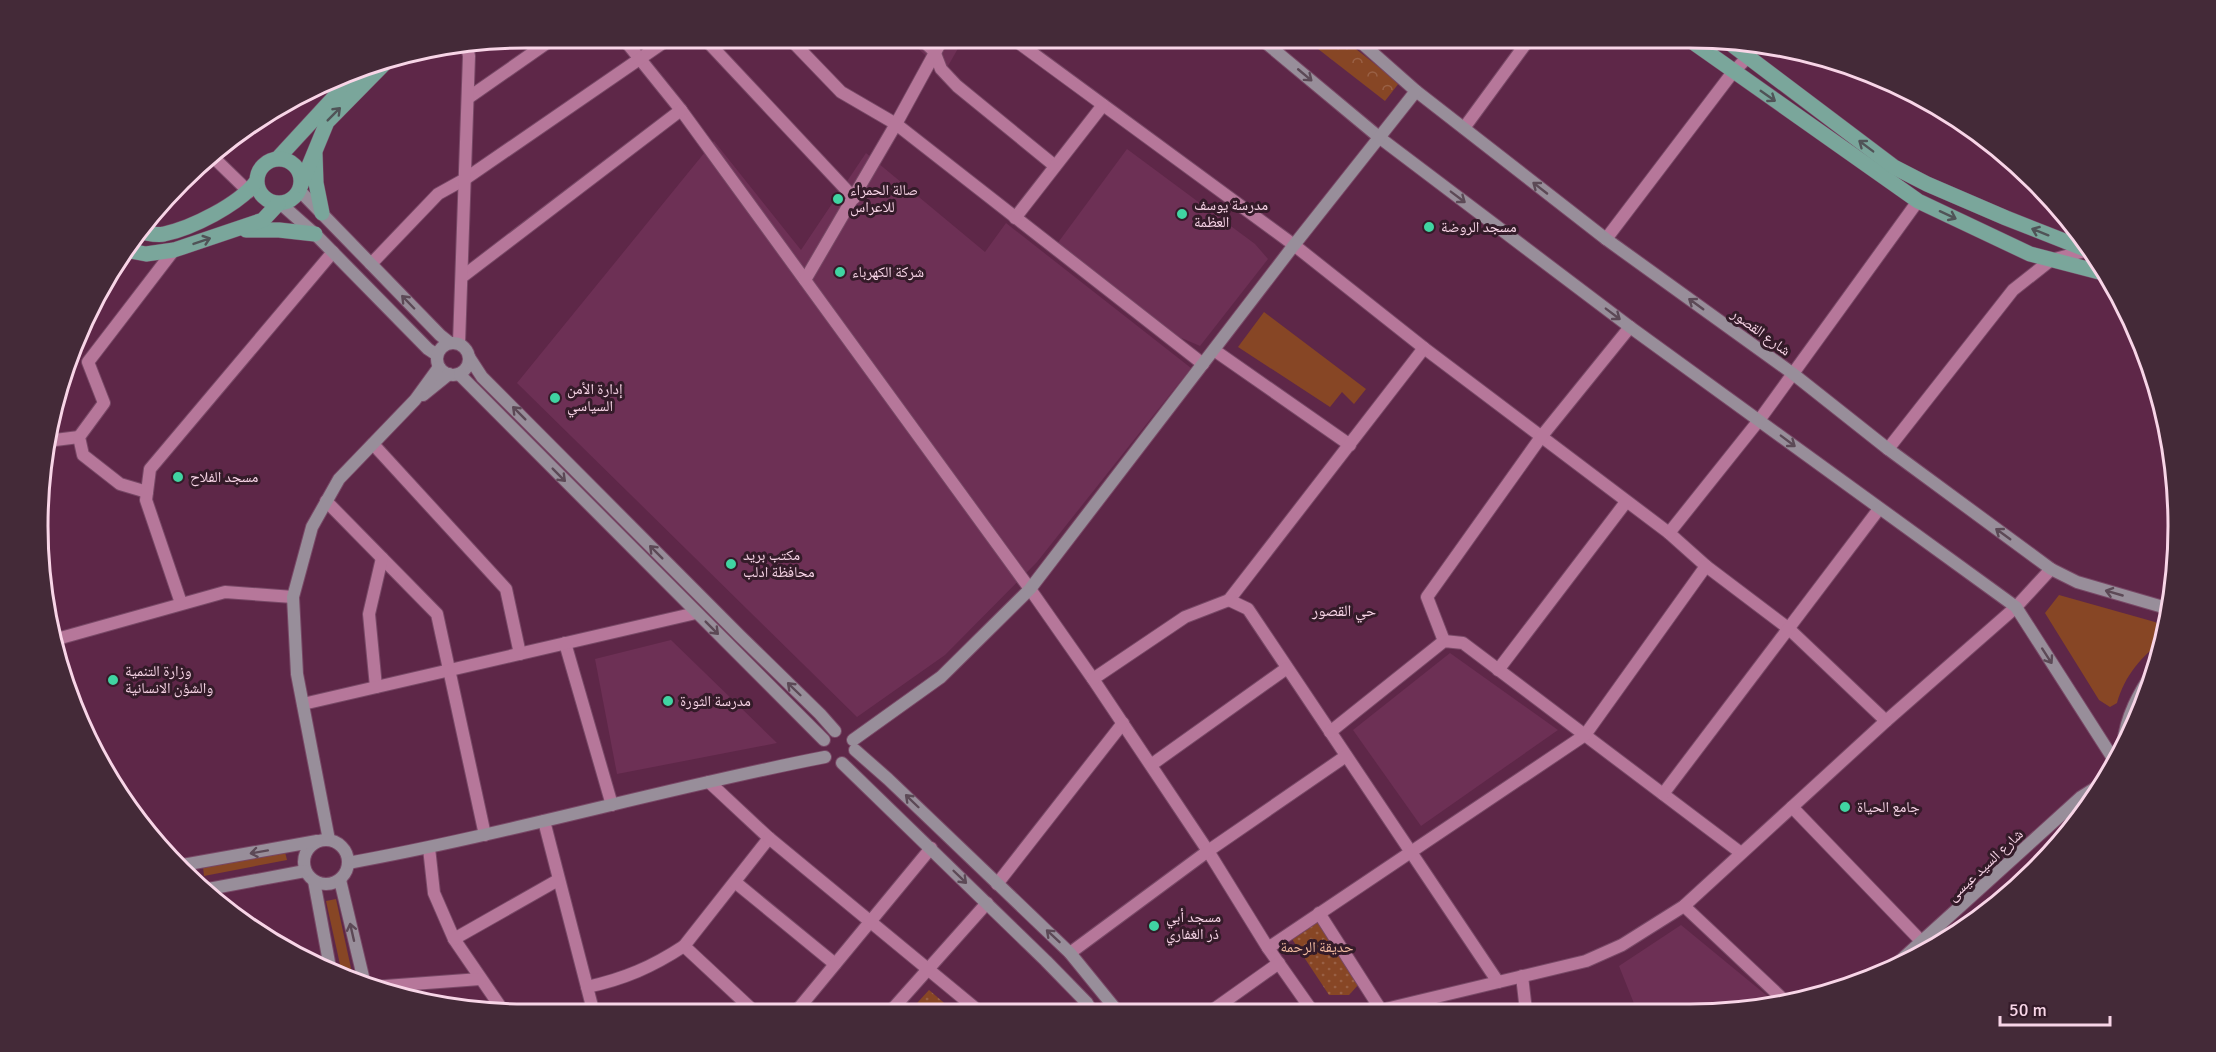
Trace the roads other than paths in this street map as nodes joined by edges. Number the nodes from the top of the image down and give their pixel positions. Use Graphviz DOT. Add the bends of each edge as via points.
graph roads {
  1 [pos="540,48"];
  2 [pos="631,48"];
  3 [pos="654,48"];
  4 [pos="713,48"];
  5 [pos="799,48"];
  6 [pos="931,48"];
  7 [pos="936,48"];
  8 [pos="1026,48"];
  9 [pos="1272,48"];
  10 [pos="1371,48"];
  11 [pos="1523,48"];
  12 [pos="1701,48"];
  13 [pos="934,51"];
  14 [pos="468,52"];
  15 [pos="1750,52"];
  16 [pos="1755,52"];
  17 [pos="639,58"];
  18 [pos="377,72"];
  19 [pos="1733,72"];
  20 [pos="347,83"];
  21 [pos="1416,91"];
  22 [pos="468,98"];
  23 [pos="1103,105"];
  24 [pos="681,110"];
  25 [pos="896,124"];
  26 [pos="1464,128"];
  27 [pos="1380,138"];
  28 [pos="315,147"];
  29 [pos="278,158"];
  30 [pos="218,161"];
  31 [pos="1055,166"];
  32 [pos="465,179"];
  33 [pos="253,187"];
  34 [pos="300,188"];
  35 [pos="854,198"];
  36 [pos="1918,201"];
  37 [pos="280,204"];
  38 [pos="322,213"];
  39 [pos="1015,218"];
  40 [pos="234,230"];
  41 [pos="149,233"];
  42 [pos="315,234"];
  43 [pos="1606,239"];
  44 [pos="1294,245"];
  45 [pos="2077,247"];
  46 [pos="174,250"];
  47 [pos="135,252"];
  48 [pos="333,252"];
  49 [pos="2082,254"];
  50 [pos="2051,260"];
  51 [pos="371,264"];
  52 [pos="2094,271"];
  53 [pos="462,277"];
  54 [pos="805,280"];
  55 [pos="1630,327"];
  56 [pos="455,343"];
  57 [pos="1424,348"];
  58 [pos="1214,350"];
  59 [pos="469,357"];
  60 [pos="1203,364"];
  61 [pos="446,367"];
  62 [pos="1792,373"];
  63 [pos="1760,419"];
  64 [pos="79,436"];
  65 [pos="1541,437"];
  66 [pos="56,440"];
  67 [pos="372,444"];
  68 [pos="1350,445"];
  69 [pos="1888,449"];
  70 [pos="147,492"];
  71 [pos="326,501"];
  72 [pos="1626,502"];
  73 [pos="1879,509"];
  74 [pos="1669,533"];
  75 [pos="382,558"];
  76 [pos="1707,566"];
  77 [pos="2050,569"];
  78 [pos="1030,589"];
  79 [pos="293,597"];
  80 [pos="1229,600"];
  81 [pos="181,603"];
  82 [pos="2161,606"];
  83 [pos="2016,607"];
  84 [pos="696,613"];
  85 [pos="1788,628"];
  86 [pos="61,638"];
  87 [pos="1444,641"];
  88 [pos="565,643"];
  89 [pos="520,654"];
  90 [pos="1287,668"];
  91 [pos="450,670"];
  92 [pos="1498,670"];
  93 [pos="1093,679"];
  94 [pos="376,687"];
  95 [pos="303,704"];
  96 [pos="1886,721"];
  97 [pos="1123,723"];
  98 [pos="835,731"];
  99 [pos="1330,732"];
  100 [pos="1585,735"];
  101 [pos="824,740"];
  102 [pos="854,745"];
  103 [pos="2110,754"];
  104 [pos="1346,756"];
  105 [pos="825,757"];
  106 [pos="842,763"];
  107 [pos="1151,765"];
  108 [pos="709,782"];
  109 [pos="2086,793"];
  110 [pos="1663,794"];
  111 [pos="612,805"];
  112 [pos="1792,807"];
  113 [pos="544,821"];
  114 [pos="485,835"];
  115 [pos="769,838"];
  116 [pos="323,841"];
  117 [pos="429,848"];
  118 [pos="931,848"];
  119 [pos="1208,851"];
  120 [pos="1410,852"];
  121 [pos="1741,853"];
  122 [pos="348,863"];
  123 [pos="188,864"];
  124 [pos="305,871"];
  125 [pos="340,880"];
  126 [pos="558,880"];
  127 [pos="314,881"];
  128 [pos="735,882"];
  129 [pos="997,884"];
  130 [pos="214,888"];
  131 [pos="987,903"];
  132 [pos="1684,906"];
  133 [pos="1319,913"];
  134 [pos="871,921"];
  135 [pos="454,939"];
  136 [pos="1922,942"];
  137 [pos="684,946"];
  138 [pos="1917,947"];
  139 [pos="1268,948"];
  140 [pos="1070,953"];
  141 [pos="329,961"];
  142 [pos="1279,963"];
  143 [pos="835,964"];
  144 [pos="930,969"];
  145 [pos="363,975"];
  146 [pos="1522,976"];
  147 [pos="480,979"];
  148 [pos="1498,982"];
  149 [pos="393,985"];
  150 [pos="587,987"];
  151 [pos="1779,996"];
  152 [pos="498,1003"];
  153 [pos="591,1004"];
  154 [pos="746,1004"];
  155 [pos="802,1004"];
  156 [pos="897,1004"];
  157 [pos="971,1004"];
  158 [pos="1086,1004"];
  159 [pos="1111,1004"];
  160 [pos="1221,1004"];
  161 [pos="1307,1004"];
  162 [pos="1373,1004"];
  163 [pos="1406,1004"];
  164 [pos="1525,1004"];
  1 -- 22 [label="street"];
  2 -- 17 [label="street"];
  3 -- 17 [label="street"];
  4 -- 35 [label="street"];
  5 -- 25 [label="street" via="841,92"];
  6 -- 13 [label="street"];
  7 -- 13 [label="street"];
  8 -- 23 [label="street"];
  9 -- 27 [label="street, one-way"];
  10 -- 21 [label="street, شارع القصور"];
  11 -- 26 [label="street"];
  12 -- 19 [label="main road"];
  13 -- 25 [label="street"];
  13 -- 31 [label="street" via="941,69 957,86"];
  14 -- 22 [label="street"];
  15 -- 19 [label="street"];
  45 -- 16 [label="main road, one-way" via="1894,167"];
  17 -- 24 [label="street"];
  17 -- 32 [label="street"];
  28 -- 18 [label="main road, one-way" via="327,122"];
  19 -- 36 [label="main road, one-way"];
  19 -- 43 [label="street"];
  20 -- 29 [label="main road"];
  21 -- 26 [label="street, شارع القصور"];
  21 -- 27 [label="street"];
  22 -- 32 [label="street"];
  23 -- 31 [label="street"];
  23 -- 44 [label="street"];
  24 -- 53 [label="street"];
  24 -- 54 [label="street"];
  25 -- 35 [label="street"];
  25 -- 39 [label="street"];
  43 -- 26 [label="street, شارع القصور, one-way"];
  27 -- 44 [label="street"];
  27 -- 55 [label="street, one-way"];
  28 -- 34 [label="main road"];
  28 -- 38 [label="main road"];
  29 -- 33 [label="main road" via="261,168"];
  29 -- 34 [label="main road" via="297,168"];
  30 -- 33 [label="street"];
  31 -- 39 [label="street"];
  32 -- 51 [label="street" via="438,194"];
  32 -- 53 [label="street"];
  33 -- 37 [label="main road" via="272,203"];
  33 -- 41 [label="main road" via="211,217 162,235"];
  34 -- 37 [label="main road" via="292,199"];
  34 -- 38 [label="street"];
  35 -- 54 [label="street"];
  36 -- 50 [label="main road, one-way" via="2030,254"];
  36 -- 62 [label="street"];
  37 -- 40 [label="main road" via="262,220"];
  37 -- 42 [label="street"];
  38 -- 51 [label="street"];
  39 -- 60 [label="street"];
  40 -- 42 [label="main road"];
  46 -- 40 [label="main road, one-way"];
  42 -- 48 [label="street"];
  62 -- 43 [label="street, شارع القصور, one-way"];
  44 -- 57 [label="street"];
  44 -- 58 [label="street"];
  46 -- 47 [label="main road"];
  46 -- 64 [label="street" via="88,362 104,403"];
  48 -- 61 [label="street"];
  48 -- 70 [label="street" via="150,470"];
  49 -- 50 [label="street"];
  50 -- 52 [label="main road"];
  50 -- 69 [label="street" via="2013,290"];
  56 -- 51 [label="street, one-way" via="440,335"];
  53 -- 56 [label="street"];
  54 -- 78 [label="street"];
  55 -- 63 [label="street"];
  55 -- 65 [label="street"];
  56 -- 59 [label="street" via="464,346"];
  56 -- 61 [label="street" via="441,348"];
  57 -- 65 [label="street"];
  57 -- 68 [label="street"];
  58 -- 60 [label="street"];
  58 -- 68 [label="street"];
  59 -- 61 [label="street" via="467,367"];
  98 -- 59 [label="street, one-way" via="482,377"];
  60 -- 78 [label="street"];
  61 -- 67 [label="street"];
  61 -- 84 [label="street, one-way"];
  62 -- 63 [label="street"];
  62 -- 69 [label="street, شارع القصور"];
  63 -- 73 [label="street, one-way"];
  63 -- 74 [label="street"];
  64 -- 66 [label="street"];
  64 -- 70 [label="street" via="83,455 120,484"];
  65 -- 72 [label="street"];
  65 -- 87 [label="street" via="1427,597"];
  67 -- 71 [label="street" via="339,479"];
  67 -- 89 [label="street" via="506,589"];
  68 -- 80 [label="street"];
  77 -- 69 [label="street, شارع القصور, one-way"];
  70 -- 81 [label="street" via="146,500"];
  71 -- 75 [label="street"];
  71 -- 79 [label="street" via="312,526"];
  72 -- 74 [label="street"];
  72 -- 92 [label="street"];
  73 -- 83 [label="street"];
  73 -- 85 [label="street"];
  74 -- 76 [label="street"];
  75 -- 91 [label="street" via="437,614"];
  75 -- 94 [label="street" via="369,614"];
  76 -- 85 [label="street"];
  76 -- 100 [label="street"];
  82 -- 77 [label="street, شارع القصور, one-way" via="2077,582"];
  77 -- 83 [label="street"];
  78 -- 93 [label="street"];
  78 -- 102 [label="street" via="941,677"];
  79 -- 81 [label="street" via="225,592"];
  79 -- 95 [label="street" via="297,674"];
  80 -- 90 [label="street" via="1248,609"];
  80 -- 93 [label="street" via="1185,617"];
  81 -- 86 [label="street"];
  83 -- 96 [label="street"];
  83 -- 103 [label="street, one-way"];
  84 -- 88 [label="street"];
  84 -- 101 [label="street, one-way"];
  85 -- 96 [label="street"];
  85 -- 110 [label="street"];
  87 -- 92 [label="street" via="1463,643"];
  87 -- 99 [label="street"];
  88 -- 89 [label="street"];
  88 -- 111 [label="street"];
  89 -- 91 [label="street"];
  90 -- 99 [label="street"];
  90 -- 107 [label="street"];
  91 -- 94 [label="street"];
  91 -- 114 [label="street"];
  92 -- 100 [label="street"];
  93 -- 97 [label="street"];
  94 -- 95 [label="street"];
  95 -- 116 [label="street"];
  96 -- 112 [label="street"];
  97 -- 107 [label="street"];
  97 -- 129 [label="street"];
  98 -- 101 [label="street"];
  98 -- 102 [label="street" via="846,733"];
  99 -- 104 [label="street"];
  100 -- 110 [label="street"];
  100 -- 120 [label="street"];
  101 -- 105 [label="street"];
  102 -- 106 [label="street" via="849,760"];
  129 -- 102 [label="street, one-way"];
  104 -- 119 [label="street"];
  104 -- 120 [label="street"];
  105 -- 106 [label="street"];
  105 -- 108 [label="street"];
  106 -- 118 [label="street"];
  107 -- 119 [label="street"];
  108 -- 111 [label="street"];
  108 -- 115 [label="street"];
  109 -- 136 [label="street, شارع السيد عيسى"];
  110 -- 121 [label="street"];
  111 -- 113 [label="street"];
  112 -- 121 [label="street"];
  112 -- 136 [label="street"];
  113 -- 114 [label="street"];
  113 -- 126 [label="street"];
  114 -- 117 [label="street"];
  115 -- 128 [label="street"];
  115 -- 134 [label="street"];
  116 -- 122 [label="street" via="335,842 345,851"];
  116 -- 123 [label="street, one-way"];
  116 -- 124 [label="street" via="307,851"];
  117 -- 122 [label="street"];
  117 -- 135 [label="street" via="434,893"];
  118 -- 131 [label="street, one-way"];
  118 -- 134 [label="street"];
  119 -- 139 [label="street"];
  119 -- 140 [label="street"];
  120 -- 133 [label="street"];
  120 -- 148 [label="street"];
  121 -- 132 [label="street"];
  122 -- 125 [label="street"];
  124 -- 127 [label="street"];
  124 -- 130 [label="street"];
  125 -- 127 [label="street" via="327,885"];
  145 -- 125 [label="street, one-way"];
  126 -- 135 [label="street"];
  126 -- 150 [label="street"];
  127 -- 141 [label="street"];
  128 -- 137 [label="street"];
  128 -- 143 [label="street"];
  140 -- 129 [label="street, one-way"];
  131 -- 144 [label="street"];
  131 -- 158 [label="street"];
  132 -- 146 [label="street" via="1622,945 1586,961"];
  132 -- 151 [label="street"];
  133 -- 139 [label="street"];
  133 -- 162 [label="street"];
  134 -- 143 [label="street"];
  134 -- 144 [label="street"];
  135 -- 147 [label="street"];
  136 -- 138 [label="street, شارع السيد عيسى"];
  137 -- 150 [label="street" via="618,981"];
  137 -- 154 [label="street"];
  139 -- 142 [label="street"];
  140 -- 159 [label="street"];
  142 -- 160 [label="street"];
  142 -- 161 [label="street"];
  143 -- 155 [label="street"];
  144 -- 156 [label="street"];
  144 -- 157 [label="street"];
  146 -- 148 [label="street"];
  146 -- 164 [label="street"];
  147 -- 149 [label="street"];
  147 -- 152 [label="street"];
  148 -- 163 [label="street"];
  150 -- 153 [label="street"];
}
